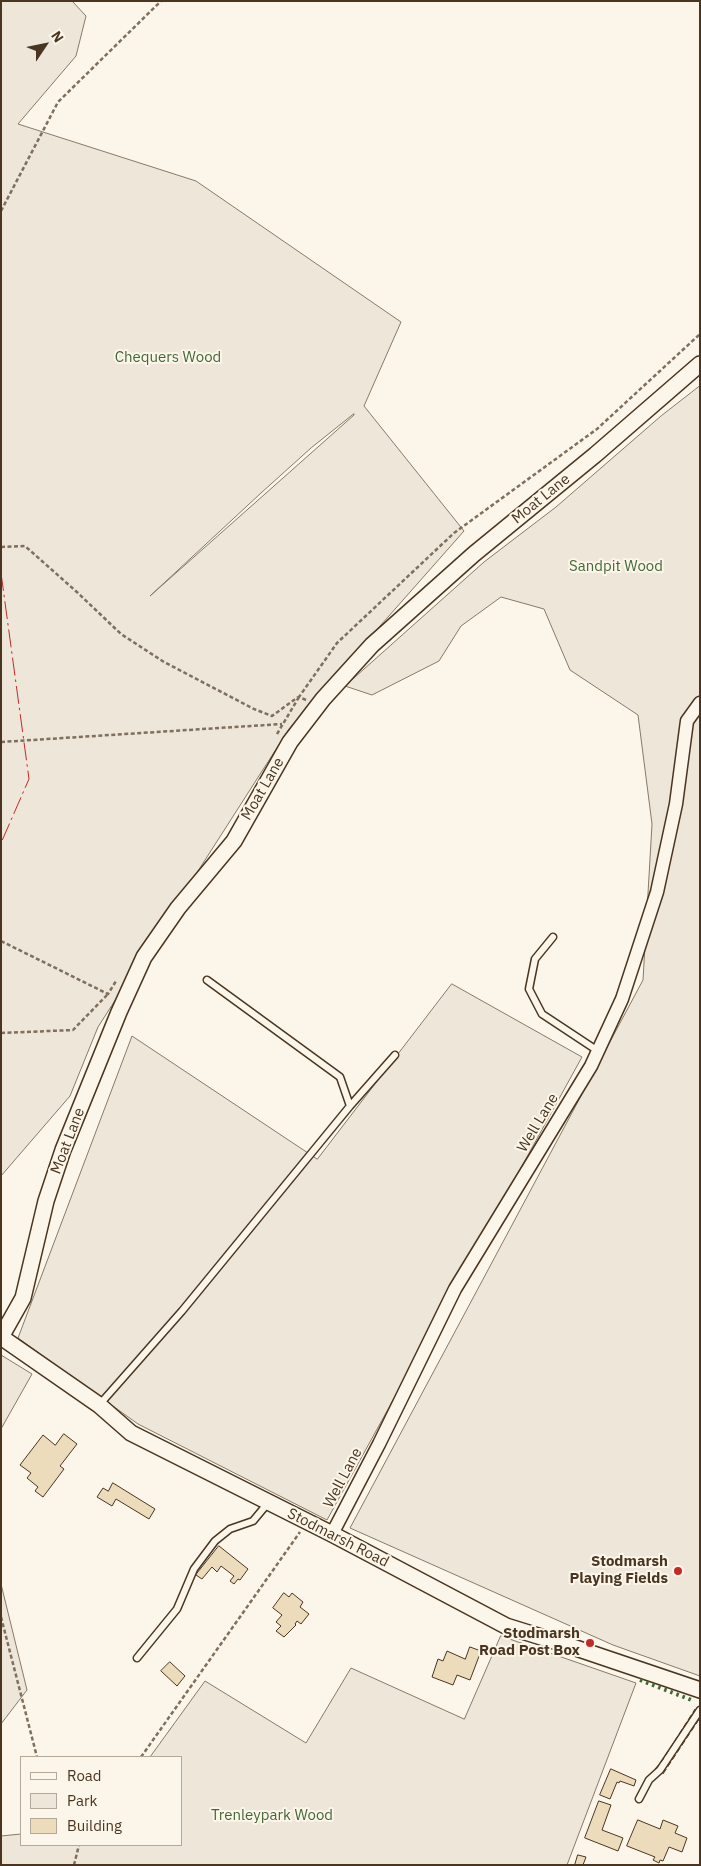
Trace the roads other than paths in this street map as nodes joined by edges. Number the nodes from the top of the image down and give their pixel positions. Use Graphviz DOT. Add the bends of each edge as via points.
graph roads {
  1 [pos="700,364"];
  2 [pos="700,703"];
  3 [pos="553,937"];
  4 [pos="207,980"];
  5 [pos="598,1050"];
  6 [pos="395,1055"];
  7 [pos="350,1106"];
  8 [pos="1,1337"];
  9 [pos="99,1405"];
  10 [pos="268,1503"];
  11 [pos="332,1534"];
  12 [pos="137,1658"];
  13 [pos="700,1690"];
  14 [pos="700,1710"];
  15 [pos="638,1798"];
  1 -- 8 [label="street, Moat Lane" via="379,638 323,699 290,742 234,841 178,908 144,957 63,1150 46,1201 23,1298"];
  2 -- 5 [label="street, Well Lane" via="686,721 676,804 657,892 622,999"];
  3 -- 5 [label="lane" via="535,959 529,989 542,1014"];
  4 -- 7 [label="lane" via="340,1077"];
  5 -- 11 [label="street, Well Lane" via="455,1289"];
  6 -- 7 [label="lane"];
  7 -- 9 [label="lane" via="182,1311"];
  8 -- 9 [label="street, Stodmarsh Road"];
  9 -- 10 [label="street, Stodmarsh Road" via="131,1433"];
  10 -- 11 [label="street, Stodmarsh Road"];
  10 -- 12 [label="lane" via="254,1521 230,1529 215,1541 194,1569 176,1609"];
  11 -- 13 [label="street, Stodmarsh Road" via="506,1626"];
  14 -- 15 [label="lane"];
}
